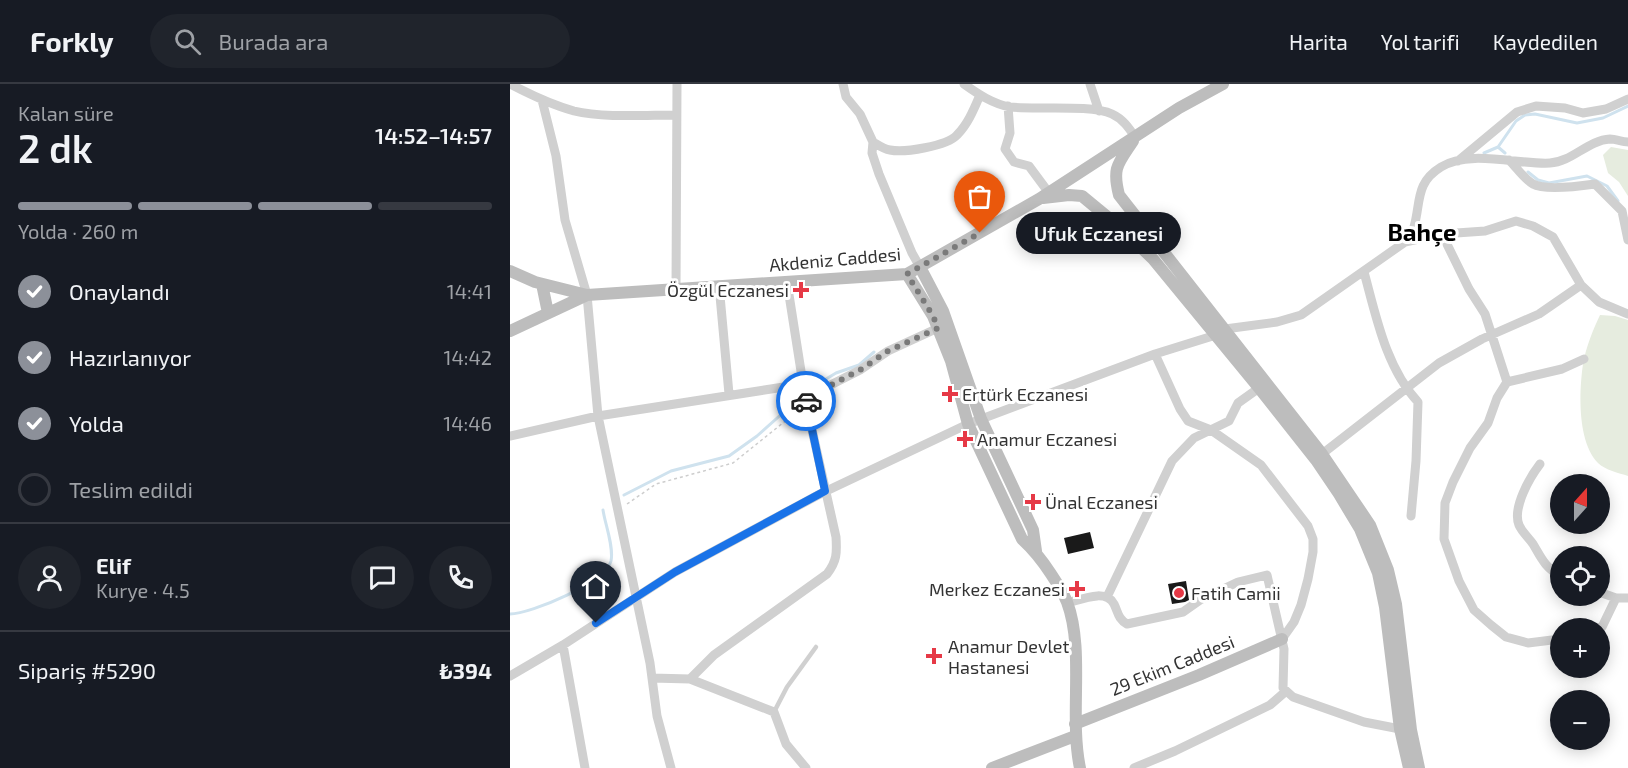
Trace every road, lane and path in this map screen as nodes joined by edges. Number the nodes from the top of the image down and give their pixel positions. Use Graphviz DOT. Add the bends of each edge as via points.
graph roads {
  1 [pos="510,84"];
  2 [pos="677,84"];
  3 [pos="843,84"];
  4 [pos="964,84"];
  5 [pos="1090,84"];
  6 [pos="1223,84"];
  7 [pos="523,87"];
  8 [pos="980,95"];
  9 [pos="1628,99"];
  10 [pos="542,100"];
  11 [pos="1008,106"];
  12 [pos="1099,111"];
  13 [pos="676,115"];
  14 [pos="1135,137"];
  15 [pos="873,142"];
  16 [pos="1628,142"];
  17 [pos="1509,160"];
  18 [pos="1458,161"];
  19 [pos="1044,196"];
  20 [pos="1442,234"];
  21 [pos="1628,240"];
  22 [pos="1405,242"];
  23 [pos="920,267"];
  24 [pos="510,271"];
  25 [pos="1364,272"];
  26 [pos="907,274"];
  27 [pos="787,282"];
  28 [pos="542,284"];
  29 [pos="719,285"];
  30 [pos="1581,285"];
  31 [pos="676,289"];
  32 [pos="587,295"];
  33 [pos="548,313"];
  34 [pos="1628,314"];
  35 [pos="938,328"];
  36 [pos="510,332"];
  37 [pos="1221,332"];
  38 [pos="1492,335"];
  39 [pos="1155,354"];
  40 [pos="1584,359"];
  41 [pos="1507,382"];
  42 [pos="803,384"];
  43 [pos="1258,388"];
  44 [pos="1406,388"];
  45 [pos="729,394"];
  46 [pos="806,401"];
  47 [pos="598,416"];
  48 [pos="981,419"];
  49 [pos="968,424"];
  50 [pos="1211,430"];
  51 [pos="510,436"];
  52 [pos="1322,454"];
  53 [pos="1540,464"];
  54 [pos="825,491"];
  55 [pos="618,510"];
  56 [pos="1411,516"];
  57 [pos="1036,551"];
  58 [pos="1550,569"];
  59 [pos="635,596"];
  60 [pos="1610,596"];
  61 [pos="1107,597"];
  62 [pos="1616,598"];
  63 [pos="1628,598"];
  64 [pos="1067,603"];
  65 [pos="1606,618"];
  66 [pos="1282,639"];
  67 [pos="1550,640"];
  68 [pos="563,645"];
  69 [pos="816,648"];
  70 [pos="510,676"];
  71 [pos="652,678"];
  72 [pos="690,679"];
  73 [pos="1285,692"];
  74 [pos="774,712"];
  75 [pos="1400,729"];
  76 [pos="1075,730"];
  77 [pos="585,768"];
  78 [pos="671,768"];
  79 [pos="806,768"];
  80 [pos="992,768"];
  81 [pos="1080,768"];
  82 [pos="1134,768"];
  83 [pos="1409,768"];
  84 [pos="1419,768"];
  1 -- 7 [label="street"];
  2 -- 13 [label="street"];
  3 -- 15 [label="street" via="846,97 860,114"];
  4 -- 8 [label="street"];
  5 -- 12 [label="street"];
  6 -- 14 [label="street, Akdeniz Caddesi"];
  7 -- 10 [label="street"];
  8 -- 11 [label="street"];
  8 -- 15 [label="street" via="962,129 945,143 890,150"];
  9 -- 18 [label="street" via="1606,109 1583,113 1536,106 1517,112"];
  10 -- 13 [label="street" via="577,112"];
  10 -- 32 [label="street" via="566,220"];
  11 -- 12 [label="street"];
  11 -- 19 [label="street" via="1010,133 1005,149 1014,162 1029,166"];
  12 -- 14 [label="street" via="1119,118"];
  13 -- 31 [label="street"];
  14 -- 19 [label="street, Akdeniz Caddesi"];
  14 -- 37 [label="street" via="1114,177 1119,195"];
  15 -- 23 [label="street" via="872,153 879,174"];
  16 -- 17 [label="street" via="1609,139 1552,163"];
  17 -- 18 [label="street"];
  17 -- 21 [label="street" via="1534,184 1550,189 1595,184 1622,211"];
  18 -- 22 [label="street" via="1442,166 1419,192 1414,230"];
  19 -- 23 [label="street, Akdeniz Caddesi"];
  19 -- 37 [label="street" via="1082,196 1092,203 1153,259"];
  20 -- 22 [label="street"];
  20 -- 30 [label="street" via="1485,231 1516,221 1533,226 1552,237"];
  20 -- 38 [label="street" via="1485,314"];
  22 -- 25 [label="street"];
  23 -- 26 [label="street, Akdeniz Caddesi"];
  23 -- 48 [label="street" via="943,311"];
  24 -- 28 [label="street"];
  25 -- 37 [label="street" via="1301,315"];
  25 -- 44 [label="street" via="1380,334"];
  26 -- 27 [label="street, Akdeniz Caddesi"];
  26 -- 35 [label="street"];
  27 -- 29 [label="street, Akdeniz Caddesi"];
  27 -- 42 [label="street"];
  28 -- 32 [label="street"];
  28 -- 33 [label="street"];
  29 -- 31 [label="street, Akdeniz Caddesi"];
  29 -- 45 [label="street"];
  30 -- 34 [label="street" via="1599,302"];
  30 -- 38 [label="street" via="1539,314"];
  31 -- 32 [label="street, Akdeniz Caddesi"];
  32 -- 33 [label="street, Akdeniz Caddesi"];
  32 -- 47 [label="street"];
  33 -- 36 [label="street, Akdeniz Caddesi"];
  35 -- 46 [label="street" via="888,351"];
  35 -- 49 [label="street"];
  37 -- 39 [label="street"];
  37 -- 43 [label="street"];
  37 -- 52 [label="street"];
  38 -- 41 [label="street"];
  38 -- 44 [label="street" via="1439,363"];
  39 -- 48 [label="street"];
  39 -- 50 [label="street" via="1188,421"];
  40 -- 41 [label="street" via="1562,369"];
  41 -- 67 [label="street" via="1453,482 1445,503 1444,539 1474,610 1506,637 1528,643"];
  42 -- 45 [label="street"];
  42 -- 46 [label="street"];
  43 -- 50 [label="street" via="1238,403 1229,421"];
  43 -- 75 [label="street" via="1316,460 1370,550 1385,608"];
  44 -- 52 [label="street"];
  44 -- 56 [label="street" via="1419,402"];
  45 -- 47 [label="street"];
  46 -- 54 [label="street"];
  46 -- 55 [label="path" via="733,463 656,484"];
  47 -- 51 [label="street"];
  47 -- 55 [label="street"];
  48 -- 49 [label="street"];
  48 -- 57 [label="street" via="1033,530"];
  49 -- 54 [label="street"];
  49 -- 57 [label="street" via="1022,539"];
  50 -- 61 [label="street" via="1194,438 1172,461"];
  50 -- 66 [label="street" via="1261,465 1308,526 1313,552 1308,579 1294,622"];
  52 -- 84 [label="street" via="1370,525 1388,570"];
  53 -- 58 [label="street" via="1521,499 1517,518"];
  54 -- 59 [label="street"];
  54 -- 72 [label="street" via="836,537 834,566 714,655"];
  55 -- 59 [label="street"];
  57 -- 64 [label="street"];
  59 -- 68 [label="street"];
  59 -- 71 [label="street"];
  60 -- 62 [label="street"];
  61 -- 64 [label="street"];
  61 -- 66 [label="street" via="1127,624 1183,612 1238,582 1267,574"];
  62 -- 63 [label="street"];
  62 -- 65 [label="street"];
  64 -- 76 [label="street" via="1075,646"];
  66 -- 73 [label="street"];
  66 -- 76 [label="street, 29 Ekim Caddesi"];
  68 -- 70 [label="street"];
  68 -- 77 [label="street"];
  69 -- 74 [label="lane"];
  71 -- 72 [label="street"];
  71 -- 78 [label="street"];
  72 -- 74 [label="street"];
  73 -- 75 [label="street" via="1364,722"];
  73 -- 82 [label="street" via="1270,705"];
  74 -- 79 [label="street" via="786,744"];
  75 -- 83 [label="street"];
  76 -- 80 [label="street, 29 Ekim Caddesi"];
  76 -- 81 [label="street"];
}
